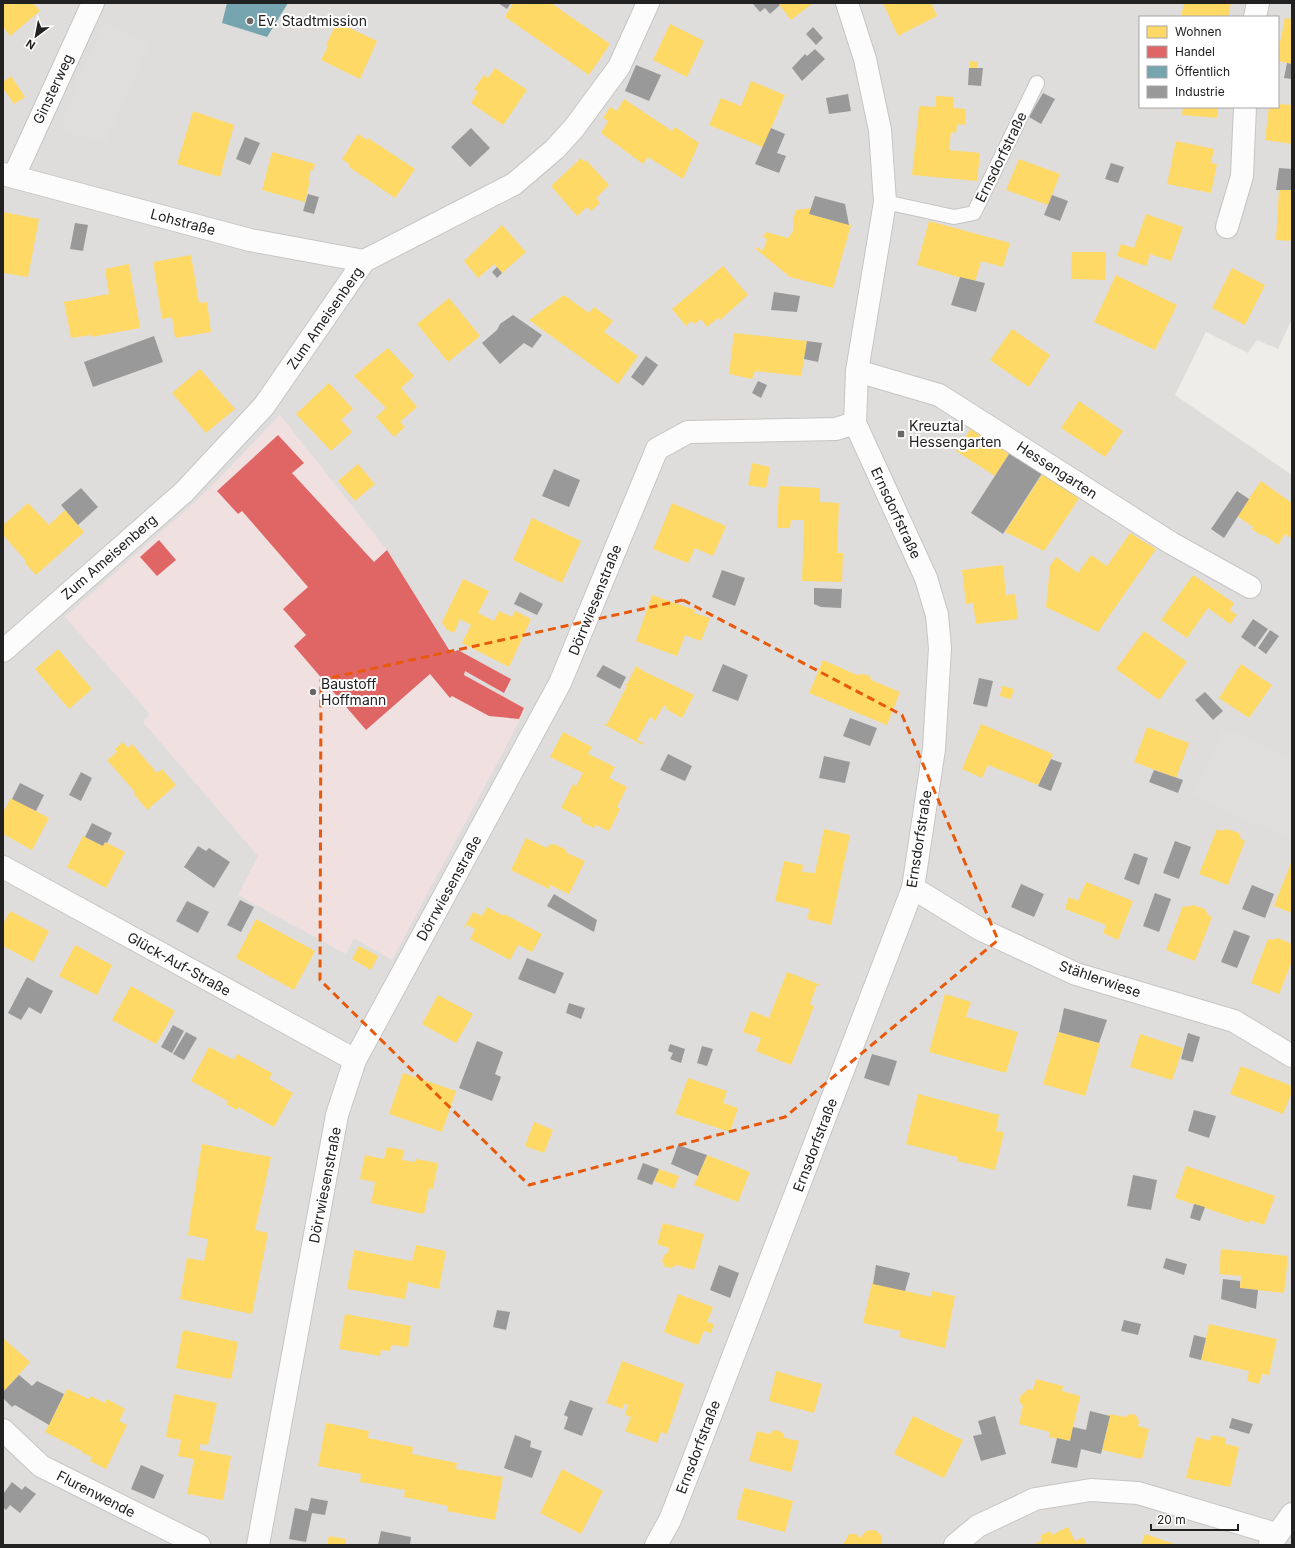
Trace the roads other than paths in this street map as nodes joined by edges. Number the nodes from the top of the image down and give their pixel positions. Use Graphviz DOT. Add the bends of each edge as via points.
graph roads {
  1 [pos="93,3"];
  2 [pos="648,3"];
  3 [pos="847,3"];
  4 [pos="1258,3"];
  5 [pos="1255,16"];
  6 [pos="1037,83"];
  7 [pos="1245,108"];
  8 [pos="8,175"];
  9 [pos="885,202"];
  10 [pos="1227,227"];
  11 [pos="364,261"];
  12 [pos="857,371"];
  13 [pos="855,423"];
  14 [pos="1250,587"];
  15 [pos="3,651"];
  16 [pos="3,867"];
  17 [pos="913,888"];
  18 [pos="1292,1056"];
  19 [pos="355,1060"];
  20 [pos="3,1430"];
  21 [pos="1292,1514"];
  22 [pos="1273,1539"];
  23 [pos="199,1545"];
  24 [pos="258,1545"];
  25 [pos="656,1545"];
  26 [pos="955,1545"];
  1 -- 8 [label="street, Ginsterweg"];
  2 -- 11 [label="street, Zum Ameisenberg" via="618,66 555,150 514,184"];
  3 -- 9 [label="street, Ernsdorfstraße" via="865,59 880,130"];
  4 -- 5 [label="street"];
  6 -- 9 [label="lane, Ernsdorfstraße" via="974,213 954,217"];
  7 -- 10 [label="street" via="1242,176"];
  8 -- 11 [label="street, Lohstraße" via="250,240"];
  9 -- 12 [label="street, Ernsdorfstraße"];
  11 -- 15 [label="street, Zum Ameisenberg" via="264,406 184,492"];
  12 -- 13 [label="street, Ernsdorfstraße"];
  12 -- 14 [label="street, Hessengarten" via="939,395 1171,543"];
  13 -- 17 [label="street, Ernsdorfstraße" via="926,578 937,615 940,648 934,749"];
  13 -- 19 [label="street, Dörrwiesenstraße" via="836,429 688,432 657,449 560,683"];
  16 -- 19 [label="street, Glück-Auf-Straße"];
  17 -- 18 [label="street, Stählerwiese" via="980,929 1076,974 1234,1021"];
  17 -- 25 [label="street, Ernsdorfstraße" via="694,1461 670,1520"];
  19 -- 24 [label="street, Dörrwiesenstraße" via="337,1115"];
  20 -- 23 [label="street, Flurenwende" via="41,1466"];
  21 -- 22 [label="street"];
  22 -- 26 [label="street" via="1138,1493 1091,1490 1035,1499 978,1526"];
}
